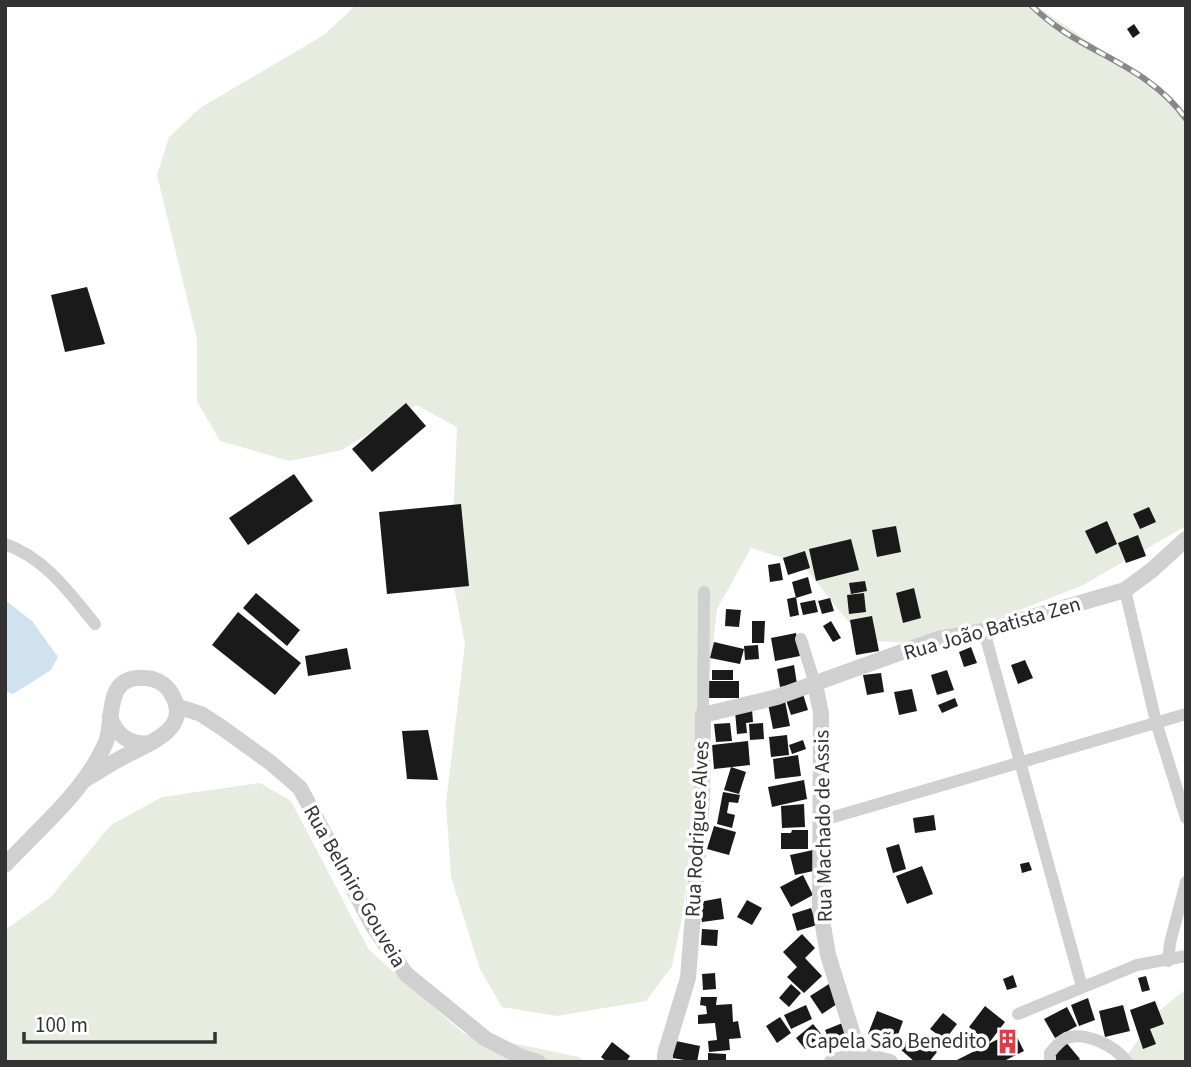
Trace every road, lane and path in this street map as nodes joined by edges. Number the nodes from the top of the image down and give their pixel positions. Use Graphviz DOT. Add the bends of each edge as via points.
graph roads {
  1 [pos="1186,539"];
  2 [pos="5,544"];
  3 [pos="1125,590"];
  4 [pos="704,592"];
  5 [pos="95,624"];
  6 [pos="984,631"];
  7 [pos="801,639"];
  8 [pos="815,684"];
  9 [pos="176,706"];
  10 [pos="110,714"];
  11 [pos="1186,714"];
  12 [pos="703,715"];
  13 [pos="1156,722"];
  14 [pos="153,742"];
  15 [pos="1019,762"];
  16 [pos="84,780"];
  17 [pos="1186,818"];
  18 [pos="820,821"];
  19 [pos="5,865"];
  20 [pos="1186,882"];
  21 [pos="1186,957"];
  22 [pos="1168,961"];
  23 [pos="1082,987"];
  24 [pos="1018,1014"];
  25 [pos="859,1054"];
  26 [pos="538,1062"];
  27 [pos="665,1062"];
  28 [pos="832,1062"];
  29 [pos="890,1062"];
  30 [pos="1050,1062"];
  31 [pos="1127,1062"];
  1 -- 3 [label="street, Rua João Batista Zen"];
  2 -- 5 [label="street" via="34,557"];
  3 -- 6 [label="street, Rua João Batista Zen"];
  3 -- 13 [label="street"];
  4 -- 12 [label="street, Rua Rodrigues Alves"];
  6 -- 8 [label="street, Rua João Batista Zen" via="939,639"];
  6 -- 15 [label="street"];
  7 -- 8 [label="street, Rua Machado de Assis"];
  8 -- 12 [label="street, Rua João Batista Zen"];
  8 -- 18 [label="street, Rua Machado de Assis" via="821,713"];
  9 -- 10 [label="street" via="165,686 138,678 114,694"];
  9 -- 14 [label="street" via="169,731"];
  9 -- 26 [label="street, Rua Belmiro Gouveia" via="221,727 300,788 373,926 406,974 486,1039"];
  10 -- 14 [label="street" via="117,732 125,738"];
  10 -- 16 [label="street" via="107,739"];
  11 -- 13 [label="street"];
  12 -- 27 [label="street, Rua Rodrigues Alves" via="702,800 688,978"];
  13 -- 15 [label="street"];
  13 -- 17 [label="street"];
  14 -- 16 [label="street"];
  15 -- 18 [label="street"];
  15 -- 23 [label="street"];
  16 -- 19 [label="street"];
  18 -- 25 [label="street, Rua Machado de Assis" via="820,908 826,944"];
  20 -- 22 [label="street"];
  21 -- 22 [label="street"];
  22 -- 23 [label="street" via="1136,965"];
  23 -- 24 [label="street"];
  25 -- 28 [label="street"];
  25 -- 29 [label="street"];
  30 -- 31 [label="street" via="1049,1053 1070,1037 1098,1040"];
}
